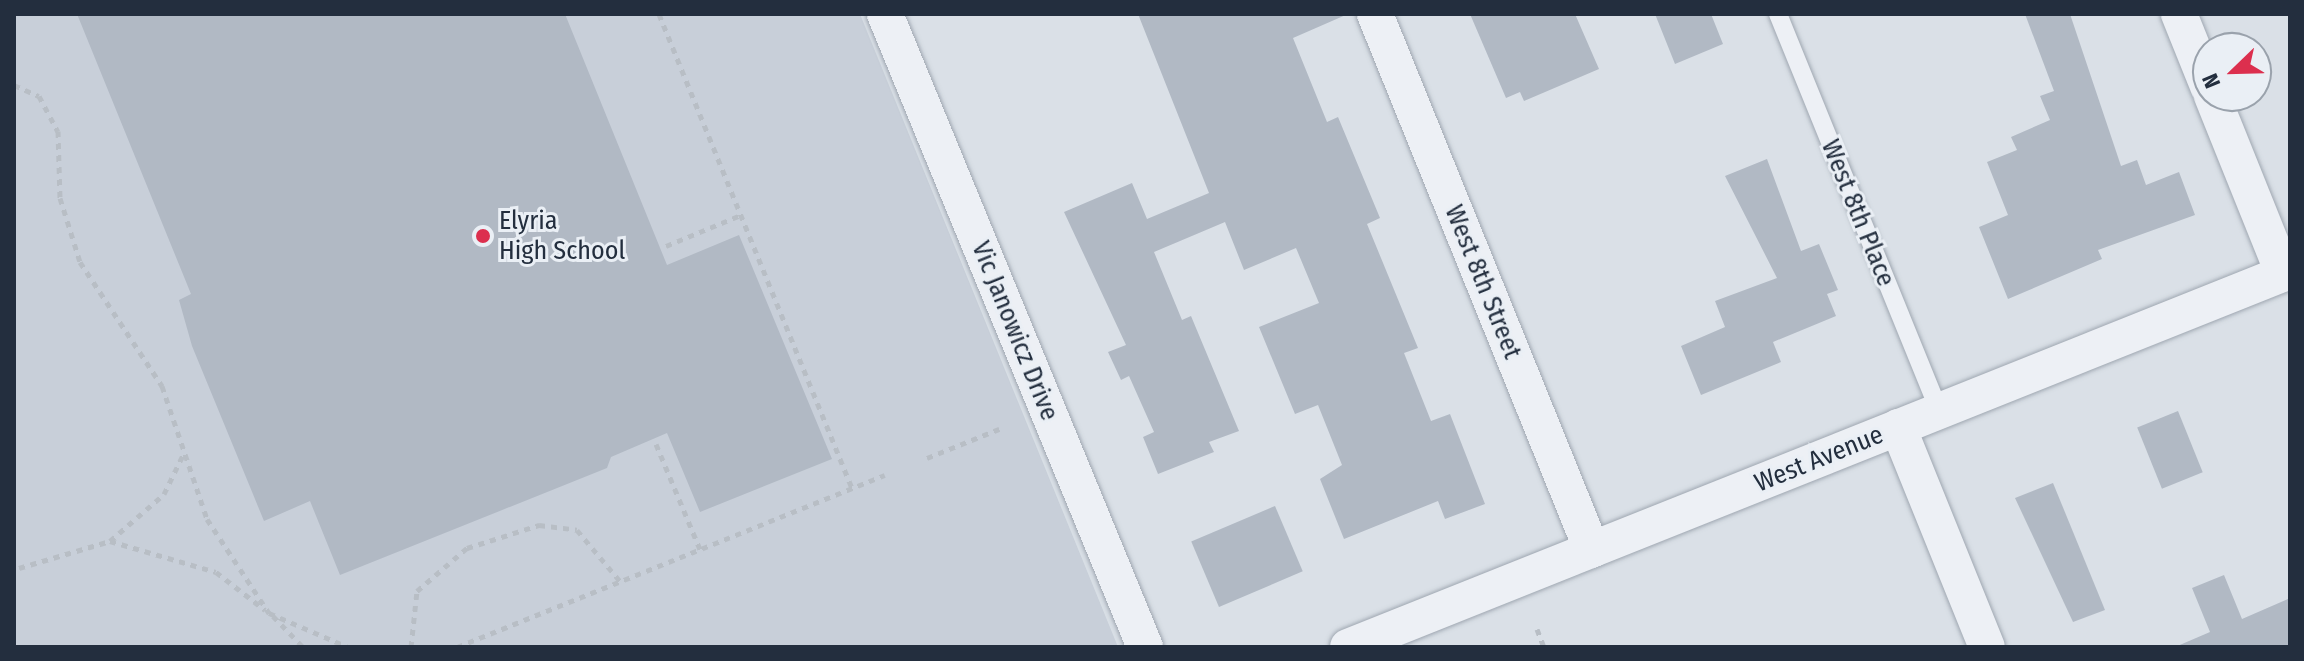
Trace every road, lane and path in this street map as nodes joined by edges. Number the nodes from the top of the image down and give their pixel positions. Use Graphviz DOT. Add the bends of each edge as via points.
graph roads {
  1 [pos="659,14"];
  2 [pos="885,14"];
  3 [pos="1375,14"];
  4 [pos="1778,14"];
  5 [pos="2179,14"];
  6 [pos="2192,46"];
  7 [pos="14,85"];
  8 [pos="2219,112"];
  9 [pos="741,215"];
  10 [pos="666,246"];
  11 [pos="2287,272"];
  12 [pos="1939,411"];
  13 [pos="1898,427"];
  14 [pos="999,429"];
  15 [pos="656,444"];
  16 [pos="184,452"];
  17 [pos="927,458"];
  18 [pos="885,475"];
  19 [pos="852,488"];
  20 [pos="110,541"];
  21 [pos="700,549"];
  22 [pos="1592,550"];
  23 [pos="19,568"];
  24 [pos="620,581"];
  25 [pos="269,613"];
  26 [pos="1537,629"];
  27 [pos="303,647"];
  28 [pos="348,647"];
  29 [pos="411,647"];
  30 [pos="457,647"];
  31 [pos="1145,647"];
  32 [pos="1348,647"];
  33 [pos="1544,647"];
  34 [pos="1987,647"];
  1 -- 9 [label="path"];
  2 -- 31 [label="street, Vic Janowicz Drive"];
  3 -- 22 [label="street, West 8th Street"];
  4 -- 12 [label="lane, West 8th Place"];
  5 -- 6 [label="street"];
  7 -- 16 [label="path" via="39,96 58,131 60,198 80,262 145,352"];
  8 -- 11 [label="street"];
  9 -- 10 [label="path"];
  9 -- 19 [label="path"];
  11 -- 12 [label="street, West Avenue"];
  12 -- 13 [label="street, West Avenue"];
  13 -- 22 [label="street, West Avenue"];
  13 -- 34 [label="street"];
  14 -- 17 [label="path"];
  15 -- 21 [label="path"];
  16 -- 20 [label="path" via="164,494"];
  16 -- 25 [label="path" via="207,519"];
  18 -- 19 [label="path"];
  19 -- 21 [label="path"];
  20 -- 23 [label="path"];
  20 -- 25 [label="path" via="216,572"];
  21 -- 24 [label="path"];
  22 -- 32 [label="street, West Avenue"];
  24 -- 29 [label="path" via="577,530 539,525 467,548 417,591"];
  24 -- 30 [label="path"];
  25 -- 27 [label="path"];
  25 -- 28 [label="path"];
  26 -- 33 [label="path"];
}
